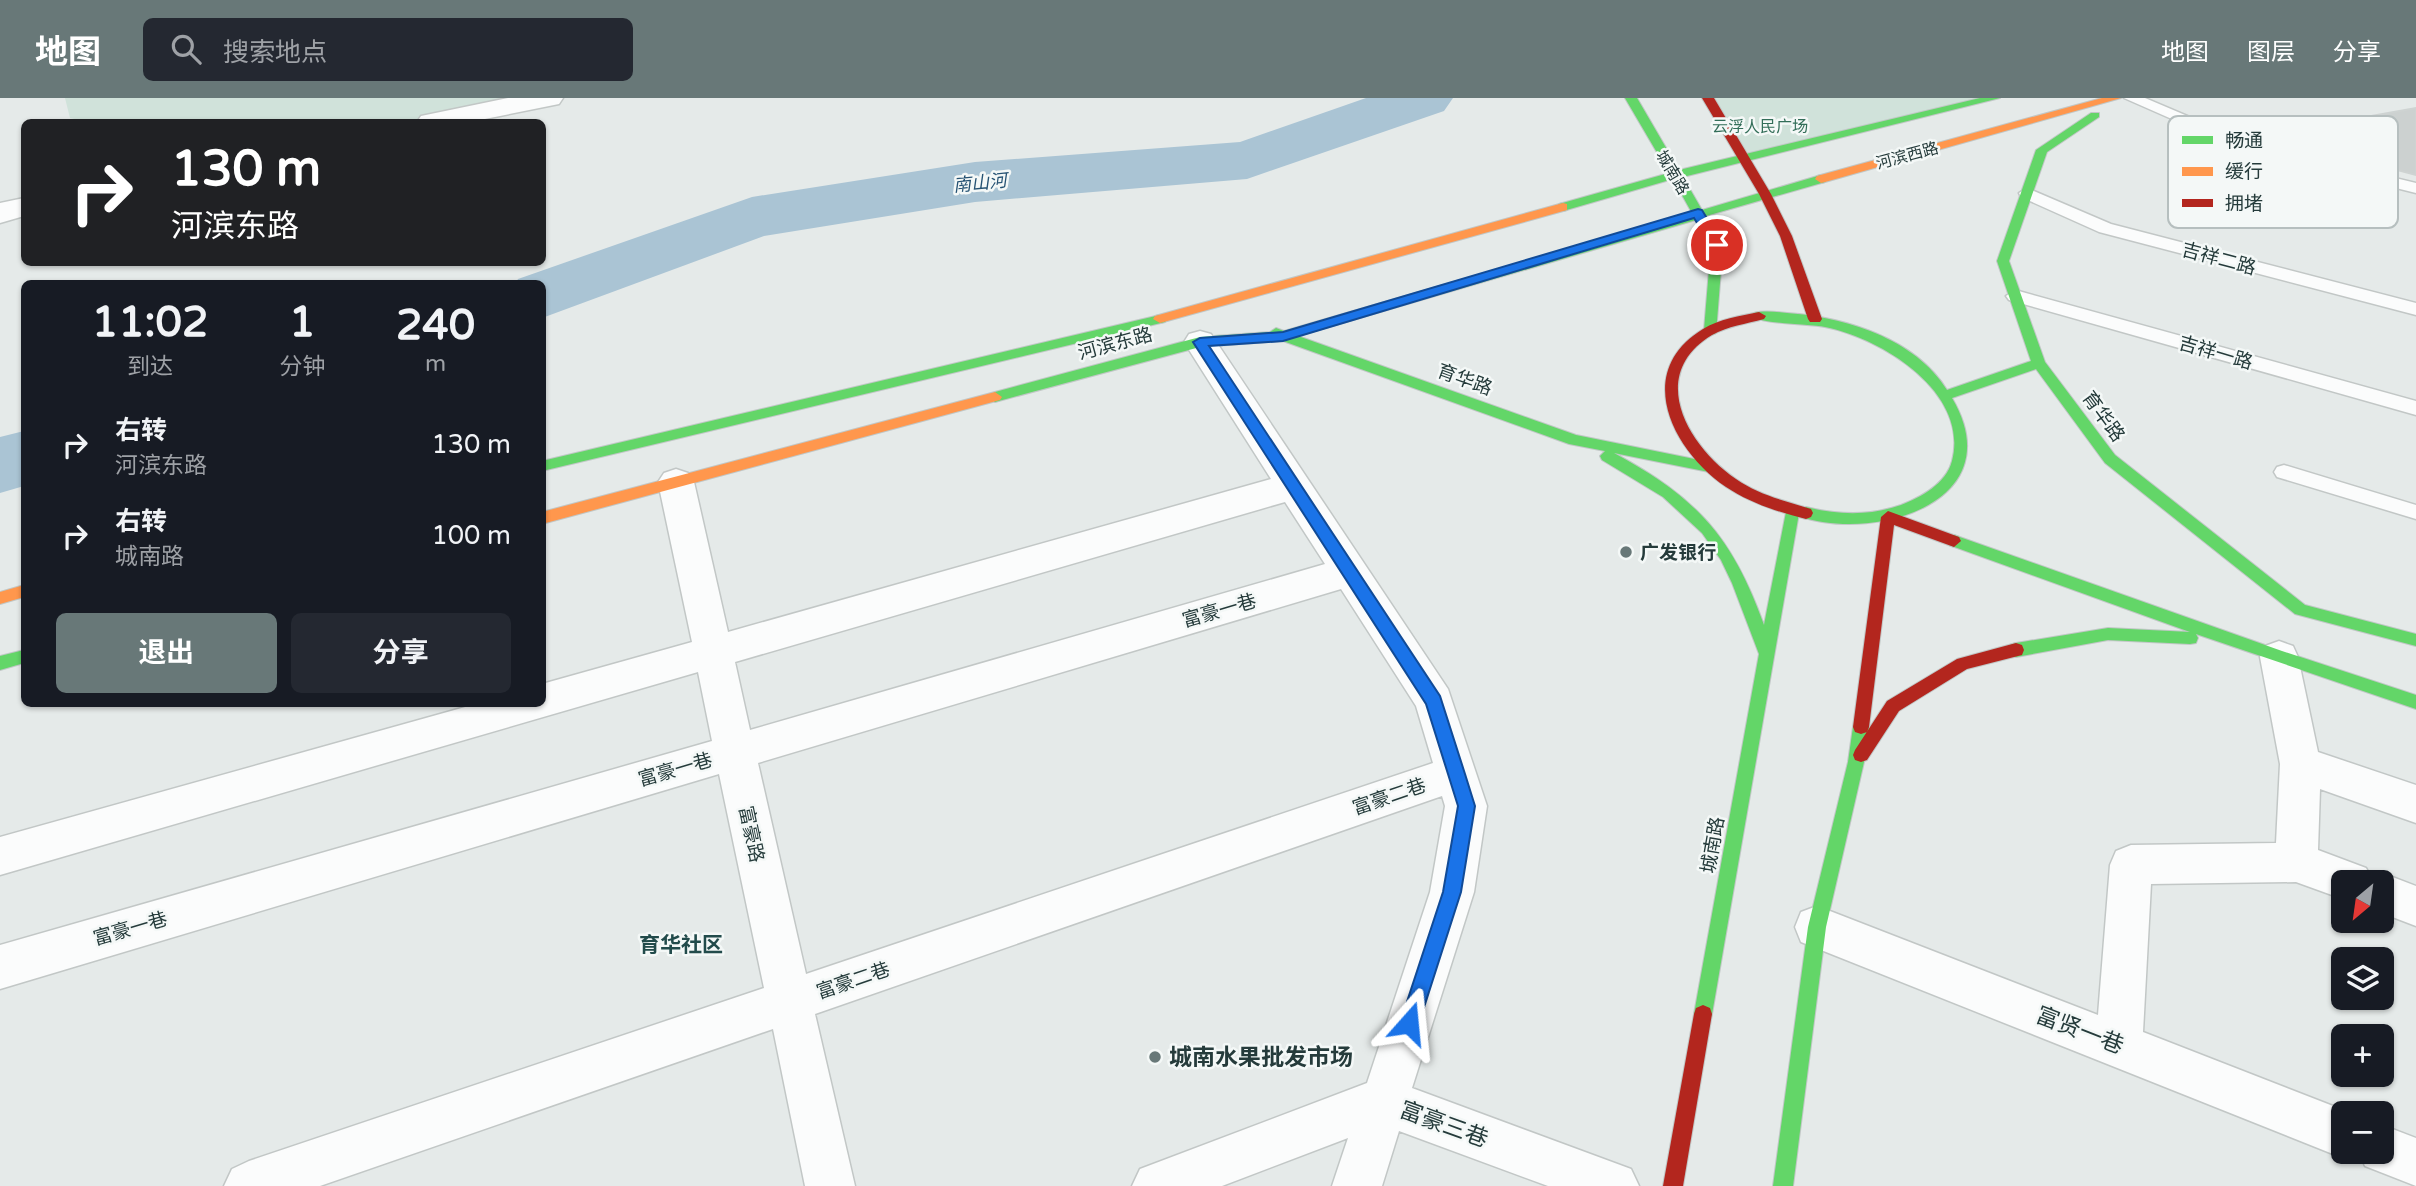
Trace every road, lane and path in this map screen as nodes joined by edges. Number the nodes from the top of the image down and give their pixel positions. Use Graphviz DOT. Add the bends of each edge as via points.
graph roads {
  1 [pos="549,98"];
  2 [pos="1631,98"];
  3 [pos="1708,98"];
  4 [pos="1994,98"];
  5 [pos="2115,98"];
  6 [pos="2121,98"];
  7 [pos="2132,98"];
  8 [pos="2175,116"];
  9 [pos="446,119"];
  10 [pos="1744,159"];
  11 [pos="1675,175"];
  12 [pos="2398,184"];
  13 [pos="2416,188"];
  14 [pos="2027,193"];
  15 [pos="1765,194"];
  16 [pos="21,208"];
  17 [pos="0,213"];
  18 [pos="1698,213"];
  19 [pos="2015,296"];
  20 [pos="2416,309"];
  21 [pos="1815,319"];
  22 [pos="1207,324"];
  23 [pos="1711,330"];
  24 [pos="1283,336"];
  25 [pos="2039,363"];
  26 [pos="1946,395"];
  27 [pos="2416,408"];
  28 [pos="1574,440"];
  29 [pos="546,465"];
  30 [pos="1709,467"];
  31 [pos="2284,472"];
  32 [pos="676,482"];
  33 [pos="1293,486"];
  34 [pos="1792,511"];
  35 [pos="2416,512"];
  36 [pos="546,517"];
  37 [pos="1888,517"];
  38 [pos="1349,572"];
  39 [pos="21,592"];
  40 [pos="0,598"];
  41 [pos="2231,640"];
  42 [pos="2416,640"];
  43 [pos="713,652"];
  44 [pos="1766,654"];
  45 [pos="2279,657"];
  46 [pos="21,658"];
  47 [pos="0,663"];
  48 [pos="546,700"];
  49 [pos="2416,702"];
  50 [pos="523,707"];
  51 [pos="734,752"];
  52 [pos="1856,762"];
  53 [pos="2300,764"];
  54 [pos="1457,774"];
  55 [pos="2416,804"];
  56 [pos="0,856"];
  57 [pos="2296,862"];
  58 [pos="2331,875"];
  59 [pos="2394,898"];
  60 [pos="2416,906"];
  61 [pos="1817,927"];
  62 [pos="0,967"];
  63 [pos="789,1002"];
  64 [pos="2119,1046"];
  65 [pos="1383,1101"];
  66 [pos="2331,1129"];
  67 [pos="2394,1154"];
  68 [pos="2416,1162"];
  69 [pos="249,1186"];
  70 [pos="830,1186"];
  71 [pos="1157,1186"];
  72 [pos="1357,1186"];
  73 [pos="1614,1186"];
  74 [pos="1673,1186"];
  75 [pos="1783,1186"];
  1 -- 9 [label="street"];
  2 -- 11 [label="main road, 城南路"];
  3 -- 10 [label="main road"];
  4 -- 10 [label="main road, 河滨西路"];
  5 -- 15 [label="main road, 河滨西路"];
  6 -- 14 [label="main road, 育华路" via="2042,150"];
  7 -- 8 [label="lane"];
  10 -- 11 [label="main road, 河滨西路"];
  10 -- 15 [label="main road"];
  11 -- 18 [label="main road, 城南路"];
  11 -- 22 [label="main road, 河滨东路"];
  12 -- 13 [label="lane"];
  14 -- 19 [label="main road, 育华路" via="2003,261"];
  14 -- 20 [label="lane, 吉祥二路" via="2105,228"];
  15 -- 18 [label="main road, 河滨西路"];
  15 -- 21 [label="main road" via="1786,236"];
  16 -- 17 [label="street"];
  18 -- 23 [label="main road, 城南路" via="1717,245"];
  18 -- 24 [label="main road, 河滨东路"];
  19 -- 25 [label="main road, 育华路"];
  19 -- 27 [label="lane, 吉祥一路"];
  21 -- 23 [label="main road" via="1759,316"];
  21 -- 26 [label="main road" via="1854,329 1890,346 1922,368"];
  22 -- 24 [label="main road, 河滨东路"];
  22 -- 24 [label="main road, 育华路" via="1242,319"];
  22 -- 29 [label="main road, 河滨东路"];
  22 -- 32 [label="main road, 河滨东路"];
  22 -- 33 [label="street"];
  23 -- 30 [label="main road" via="1686,349 1672,374 1671,405 1683,436"];
  24 -- 28 [label="main road, 育华路"];
  25 -- 26 [label="main road"];
  25 -- 42 [label="main road, 育华路" via="2110,459 2300,610"];
  26 -- 37 [label="main road" via="1960,425 1962,455 1950,482 1924,504"];
  28 -- 30 [label="main road, 育华路"];
  28 -- 44 [label="main road" via="1628,466 1679,504 1717,541 1744,590"];
  30 -- 34 [label="main road" via="1746,492"];
  31 -- 35 [label="lane"];
  32 -- 36 [label="main road, 河滨东路"];
  32 -- 43 [label="street, 富豪路"];
  33 -- 38 [label="street"];
  33 -- 43 [label="street"];
  34 -- 37 [label="main road" via="1841,520"];
  34 -- 44 [label="main road, 城南路"];
  37 -- 41 [label="main road"];
  37 -- 52 [label="main road"];
  38 -- 51 [label="street, 富豪一巷"];
  38 -- 54 [label="street" via="1434,701"];
  39 -- 40 [label="main road"];
  41 -- 45 [label="main road"];
  41 -- 52 [label="main road" via="2108,634 2029,646 1963,664 1893,706"];
  43 -- 48 [label="street"];
  43 -- 51 [label="street, 富豪路"];
  44 -- 74 [label="main road, 城南路"];
  45 -- 49 [label="main road"];
  45 -- 53 [label="street"];
  46 -- 47 [label="main road"];
  50 -- 56 [label="street"];
  51 -- 62 [label="street, 富豪一巷"];
  51 -- 63 [label="street, 富豪路"];
  52 -- 61 [label="main road"];
  53 -- 55 [label="street"];
  53 -- 57 [label="street"];
  54 -- 63 [label="street, 富豪二巷"];
  54 -- 65 [label="street" via="1466,806 1452,892"];
  57 -- 58 [label="street"];
  57 -- 64 [label="street" via="2131,865"];
  59 -- 60 [label="street"];
  61 -- 64 [label="street, 富贤一巷"];
  61 -- 75 [label="main road"];
  63 -- 69 [label="street, 富豪二巷"];
  63 -- 70 [label="street, 富豪路"];
  64 -- 66 [label="street, 富贤一巷"];
  65 -- 71 [label="street, 富豪三巷"];
  65 -- 72 [label="street"];
  65 -- 73 [label="street, 富豪三巷"];
  67 -- 68 [label="street"];
}
